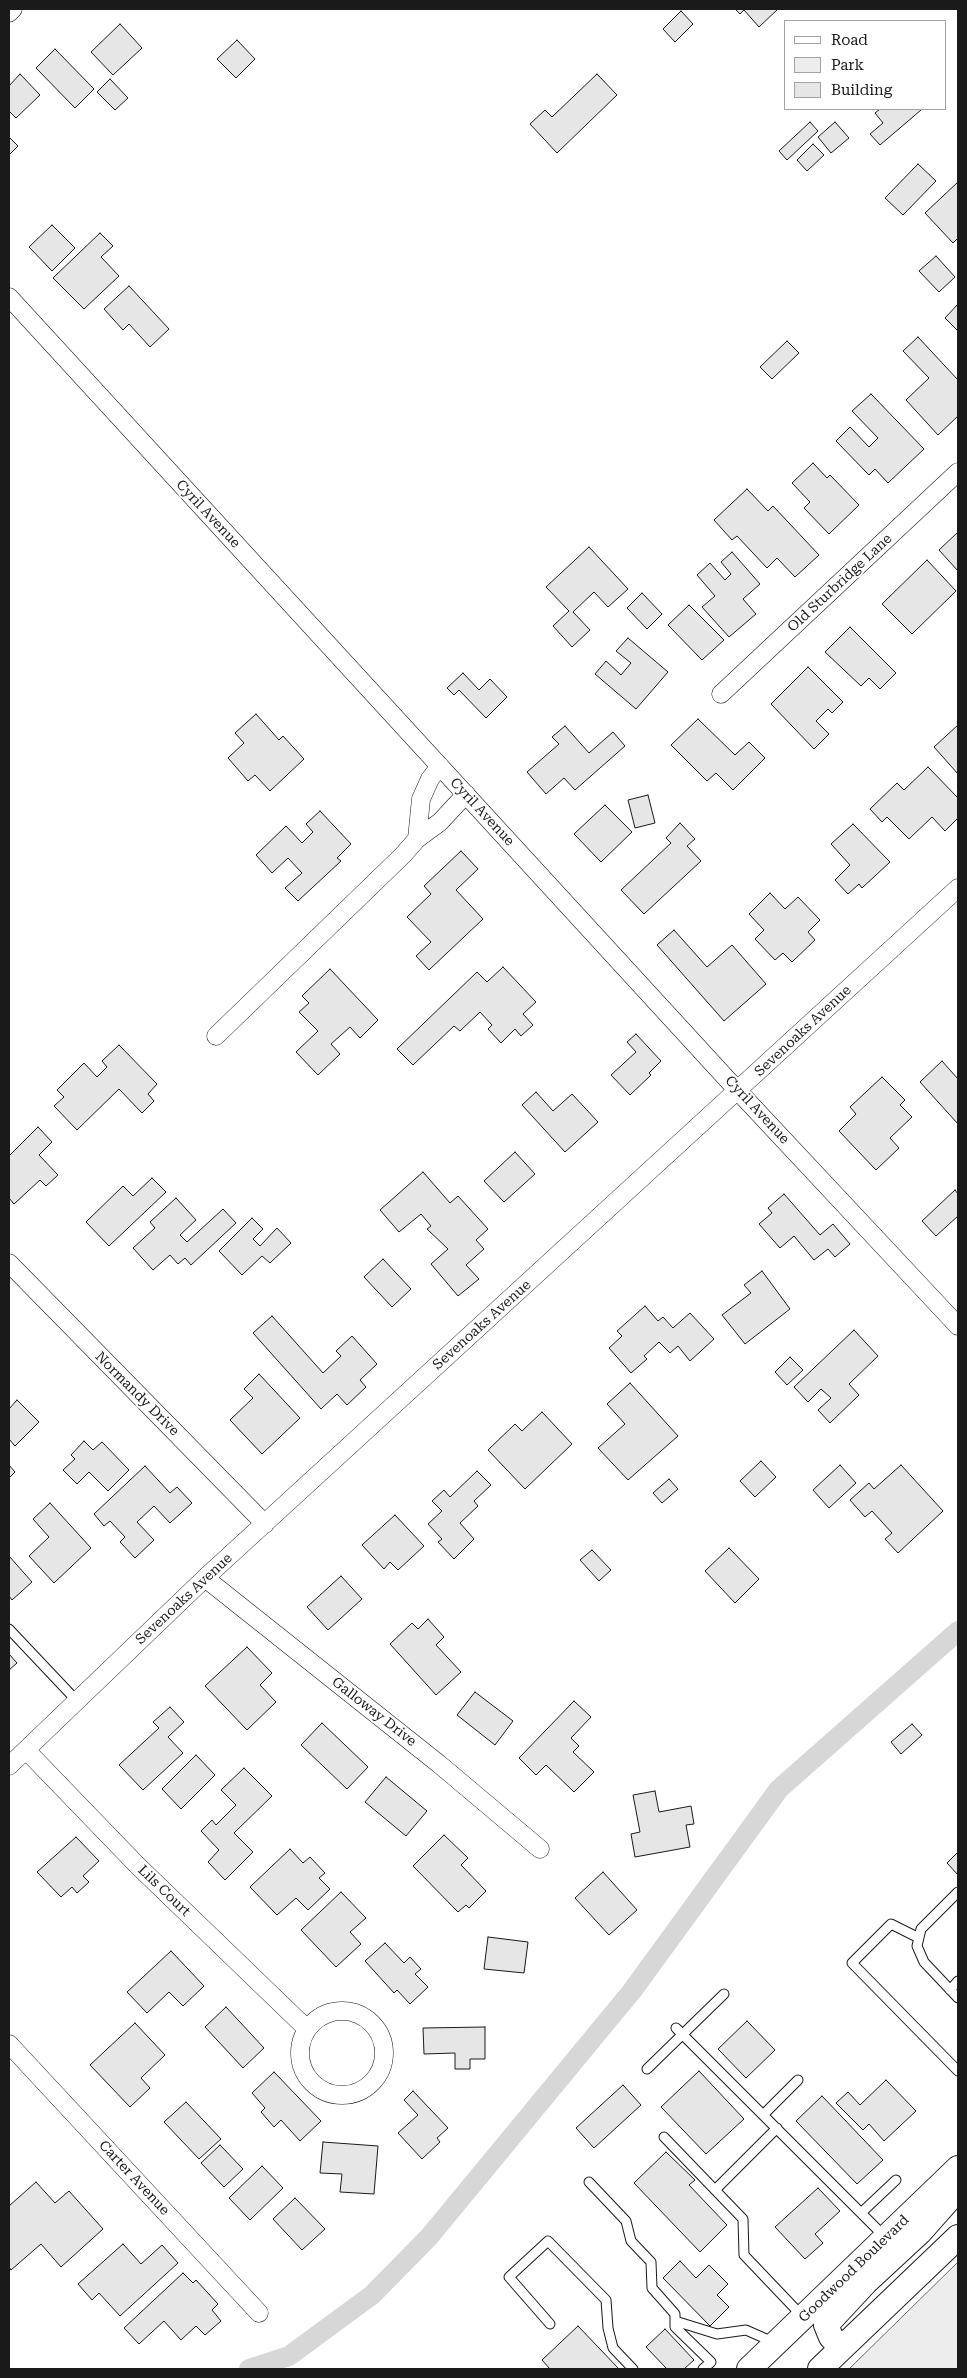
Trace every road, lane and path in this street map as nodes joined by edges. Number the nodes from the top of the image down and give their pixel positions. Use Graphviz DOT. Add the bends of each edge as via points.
graph roads {
  1 [pos="13,9"];
  2 [pos="9,13"];
  3 [pos="9,297"];
  4 [pos="958,472"];
  5 [pos="721,694"];
  6 [pos="440,766"];
  7 [pos="466,794"];
  8 [pos="417,839"];
  9 [pos="958,888"];
  10 [pos="216,1036"];
  11 [pos="738,1091"];
  12 [pos="9,1264"];
  13 [pos="958,1326"];
  14 [pos="265,1524"];
  15 [pos="205,1578"];
  16 [pos="9,1629"];
  17 [pos="77,1701"];
  18 [pos="26,1750"];
  19 [pos="9,1766"];
  20 [pos="540,1849"];
  21 [pos="958,1892"];
  22 [pos="918,1938"];
  23 [pos="958,1982"];
  24 [pos="949,1988"];
  25 [pos="724,1994"];
  26 [pos="958,1998"];
  27 [pos="307,2029"];
  28 [pos="679,2031"];
  29 [pos="9,2044"];
  30 [pos="647,2069"];
  31 [pos="958,2071"];
  32 [pos="798,2080"];
  33 [pos="763,2115"];
  34 [pos="777,2128"];
  35 [pos="664,2137"];
  36 [pos="958,2168"];
  37 [pos="896,2180"];
  38 [pos="589,2182"];
  39 [pos="958,2189"];
  40 [pos="715,2190"];
  41 [pos="861,2213"];
  42 [pos="958,2237"];
  43 [pos="886,2238"];
  44 [pos="259,2313"];
  45 [pos="803,2317"];
  46 [pos="675,2321"];
  47 [pos="550,2324"];
  48 [pos="776,2344"];
  49 [pos="842,2348"];
  50 [pos="706,2368"];
  51 [pos="633,2369"];
  52 [pos="749,2369"];
  53 [pos="820,2369"];
  1 -- 2 [label="street"];
  3 -- 6 [label="street, Cyril Avenue"];
  4 -- 5 [label="street, Old Sturbridge Lane"];
  6 -- 7 [label="street, Cyril Avenue"];
  6 -- 8 [label="street" via="421,799"];
  7 -- 8 [label="street" via="440,822"];
  7 -- 11 [label="street, Cyril Avenue"];
  8 -- 10 [label="street"];
  9 -- 11 [label="street, Sevenoaks Avenue"];
  11 -- 13 [label="street, Cyril Avenue"];
  11 -- 14 [label="street, Sevenoaks Avenue"];
  12 -- 14 [label="street, Normandy Drive"];
  14 -- 15 [label="street, Sevenoaks Avenue"];
  15 -- 17 [label="street, Sevenoaks Avenue"];
  15 -- 20 [label="street, Galloway Drive" via="439,1764"];
  16 -- 17 [label="lane"];
  17 -- 18 [label="street, Sevenoaks Avenue"];
  18 -- 19 [label="street, Sevenoaks Avenue"];
  18 -- 27 [label="street, Lils Court" via="137,1865"];
  21 -- 22 [label="lane" via="921,1929"];
  22 -- 24 [label="lane" via="917,1946 924,1962"];
  22 -- 31 [label="lane" via="891,1924 852,1963"];
  23 -- 24 [label="lane"];
  24 -- 26 [label="lane"];
  25 -- 28 [label="lane"];
  27 -- 27 [label="street" via="301,2044 300,2061 306,2076 318,2088 334,2094 350,2094 366,2088 377,2077 384,2061 384,2045 378,2029 367,2018 352,2011 335,2011 319,2017"];
  28 -- 30 [label="lane"];
  28 -- 33 [label="lane"];
  29 -- 44 [label="street, Carter Avenue"];
  32 -- 33 [label="lane"];
  33 -- 34 [label="lane"];
  34 -- 40 [label="lane"];
  34 -- 41 [label="lane"];
  35 -- 40 [label="lane"];
  36 -- 43 [label="main road, Goodwood Boulevard"];
  37 -- 41 [label="lane"];
  38 -- 46 [label="lane" via="626,2221 631,2241 651,2262 652,2288 675,2314"];
  39 -- 49 [label="main road" via="920,2232 826,2325 831,2337"];
  40 -- 45 [label="lane" via="743,2219 744,2255"];
  41 -- 43 [label="lane"];
  42 -- 49 [label="main road"];
  43 -- 45 [label="main road, Goodwood Boulevard"];
  45 -- 48 [label="main road, Goodwood Boulevard"];
  46 -- 48 [label="lane" via="716,2334 746,2330"];
  46 -- 50 [label="lane" via="675,2327 711,2362"];
  47 -- 51 [label="lane" via="510,2277 548,2241 606,2300 613,2348"];
  48 -- 52 [label="main road, Goodwood Boulevard"];
  49 -- 53 [label="main road"];
}
